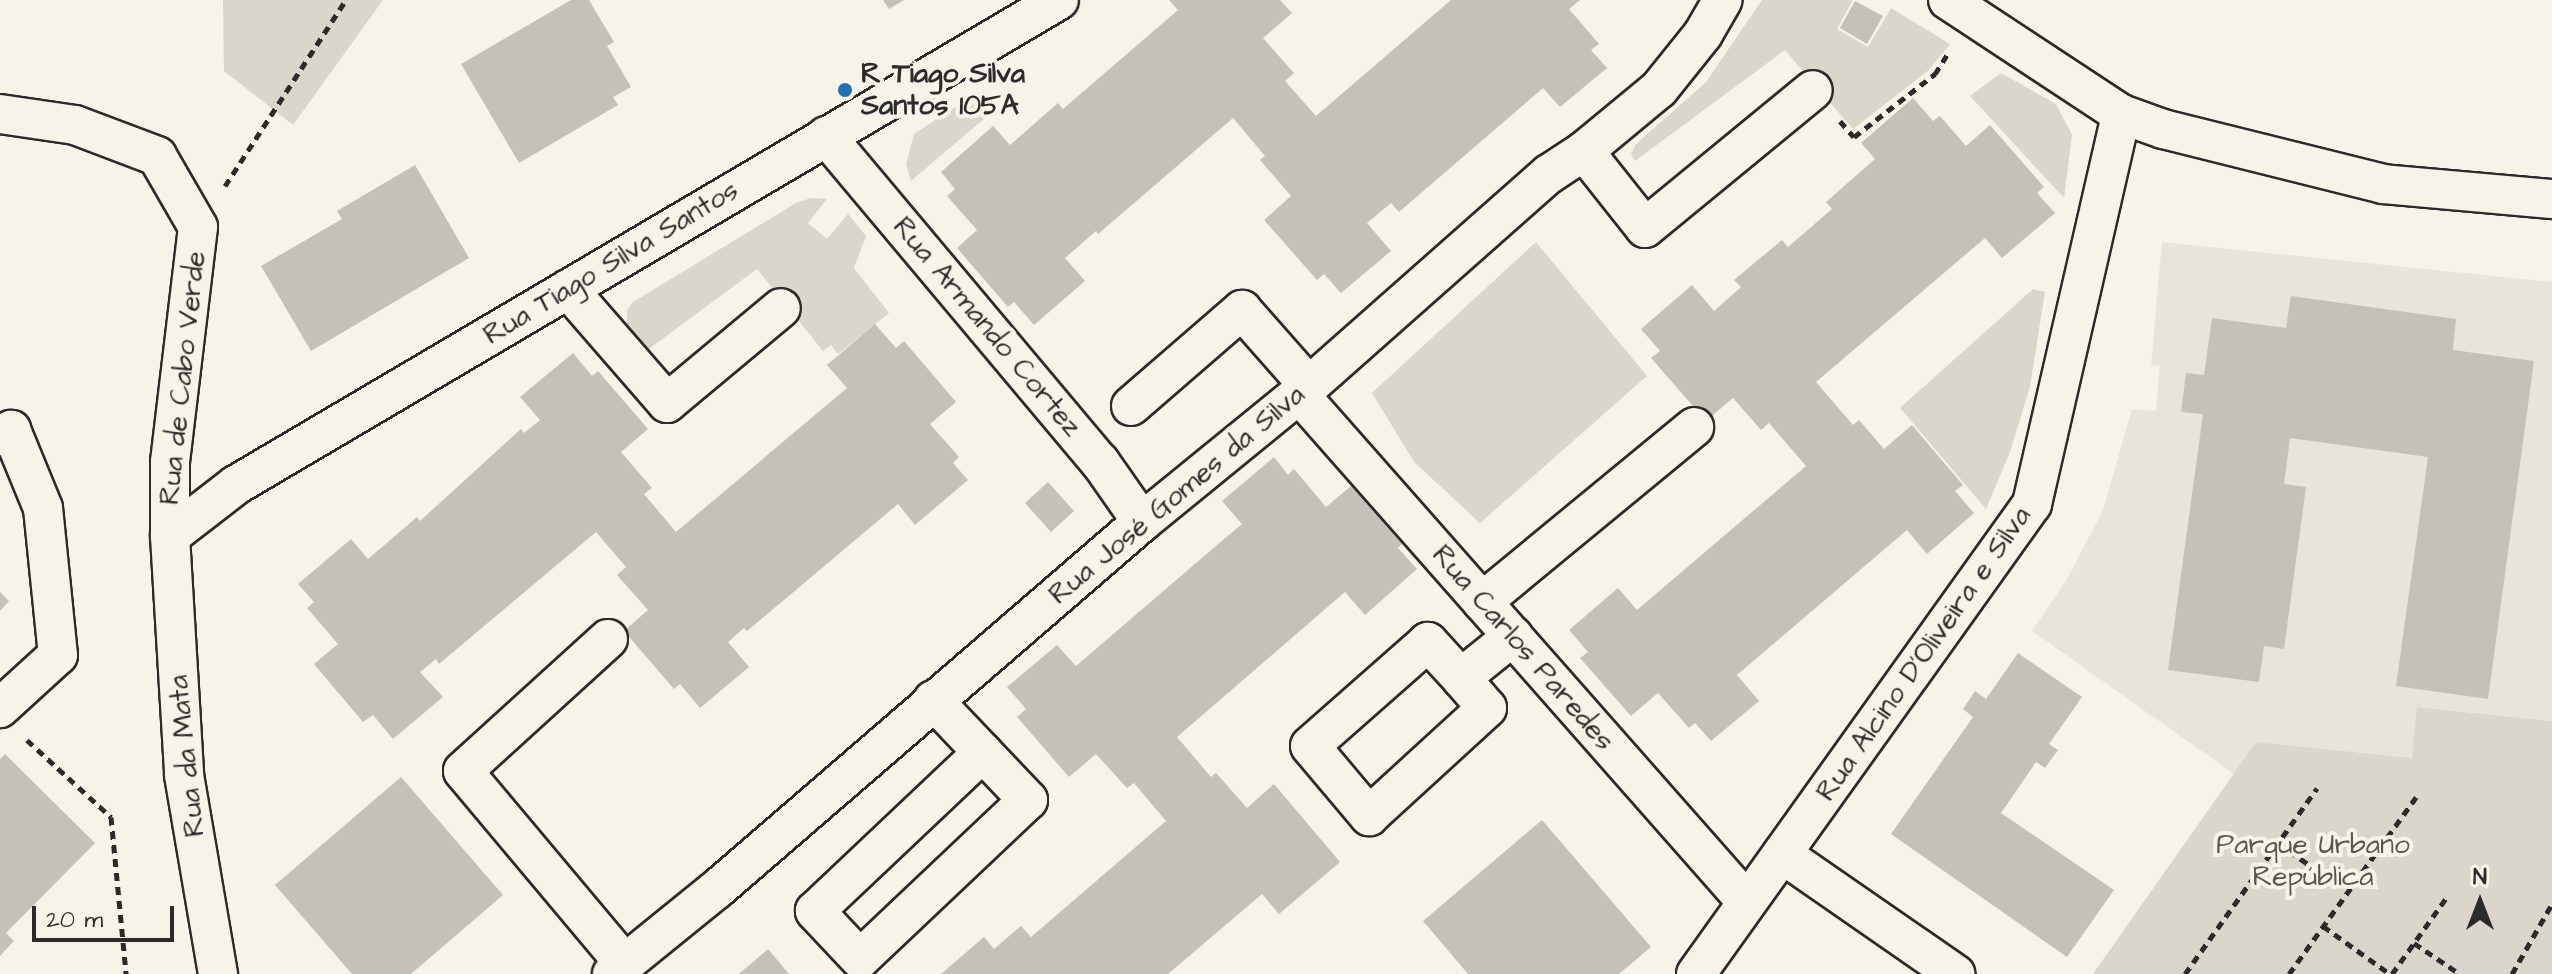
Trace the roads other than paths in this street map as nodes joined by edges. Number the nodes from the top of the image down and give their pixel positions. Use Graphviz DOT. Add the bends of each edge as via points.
graph roads {
  1 [pos="1059,0"];
  2 [pos="1723,0"];
  3 [pos="1961,7"];
  4 [pos="1813,90"];
  5 [pos="0,114"];
  6 [pos="2121,114"];
  7 [pos="826,136"];
  8 [pos="1584,151"];
  9 [pos="2552,199"];
  10 [pos="568,289"];
  11 [pos="781,308"];
  12 [pos="1304,390"];
  13 [pos="1131,406"];
  14 [pos="4,424"];
  15 [pos="1694,427"];
  16 [pos="1142,522"];
  17 [pos="170,536"];
  18 [pos="1482,602"];
  19 [pos="1513,636"];
  20 [pos="608,639"];
  21 [pos="1461,678"];
  22 [pos="933,700"];
  23 [pos="11,722"];
  24 [pos="983,752"];
  25 [pos="1782,854"];
  26 [pos="1746,901"];
  27 [pos="618,968"];
  28 [pos="218,974"];
  29 [pos="1696,974"];
  30 [pos="1955,974"];
  1 -- 7 [label="street, Rua Tiago Silva Santos"];
  2 -- 8 [label="street, Rua José Gomes da Silva" via="1659,89"];
  3 -- 6 [label="street"];
  4 -- 8 [label="street" via="1645,228"];
  5 -- 17 [label="street, Rua de Cabo Verde" via="75,125 157,156 198,227 170,462"];
  6 -- 9 [label="street" via="2383,184"];
  6 -- 25 [label="street, Rua Alcino D'Oliveira e Silva" via="2032,504"];
  7 -- 10 [label="street, Rua Tiago Silva Santos"];
  7 -- 16 [label="street, Rua Armando Cortez" via="1100,462"];
  8 -- 12 [label="street, Rua José Gomes da Silva" via="1549,174"];
  10 -- 11 [label="street" via="667,403"];
  10 -- 17 [label="street, Rua Tiago Silva Santos" via="236,485"];
  12 -- 13 [label="street, Rua Carlos Paredes" via="1242,310"];
  12 -- 16 [label="street, Rua José Gomes da Silva"];
  12 -- 18 [label="street, Rua Carlos Paredes"];
  14 -- 23 [label="street" via="43,508 58,655"];
  15 -- 18 [label="street"];
  16 -- 22 [label="street, Rua José Gomes da Silva"];
  17 -- 28 [label="street, Rua da Mata" via="184,775"];
  18 -- 19 [label="street, Rua Carlos Paredes"];
  19 -- 21 [label="street"];
  19 -- 26 [label="street, Rua Carlos Paredes"];
  20 -- 27 [label="street" via="463,771"];
  21 -- 21 [label="street" via="1487,708 1369,816 1310,746 1428,642"];
  22 -- 24 [label="street"];
  22 -- 27 [label="street, Rua José Gomes da Silva"];
  24 -- 24 [label="street" via="1028,800 860,959 815,911"];
  25 -- 26 [label="street, Rua Alcino D'Oliveira e Silva"];
  25 -- 30 [label="street"];
  26 -- 29 [label="street, Rua Alcino D'Oliveira e Silva"];
}
